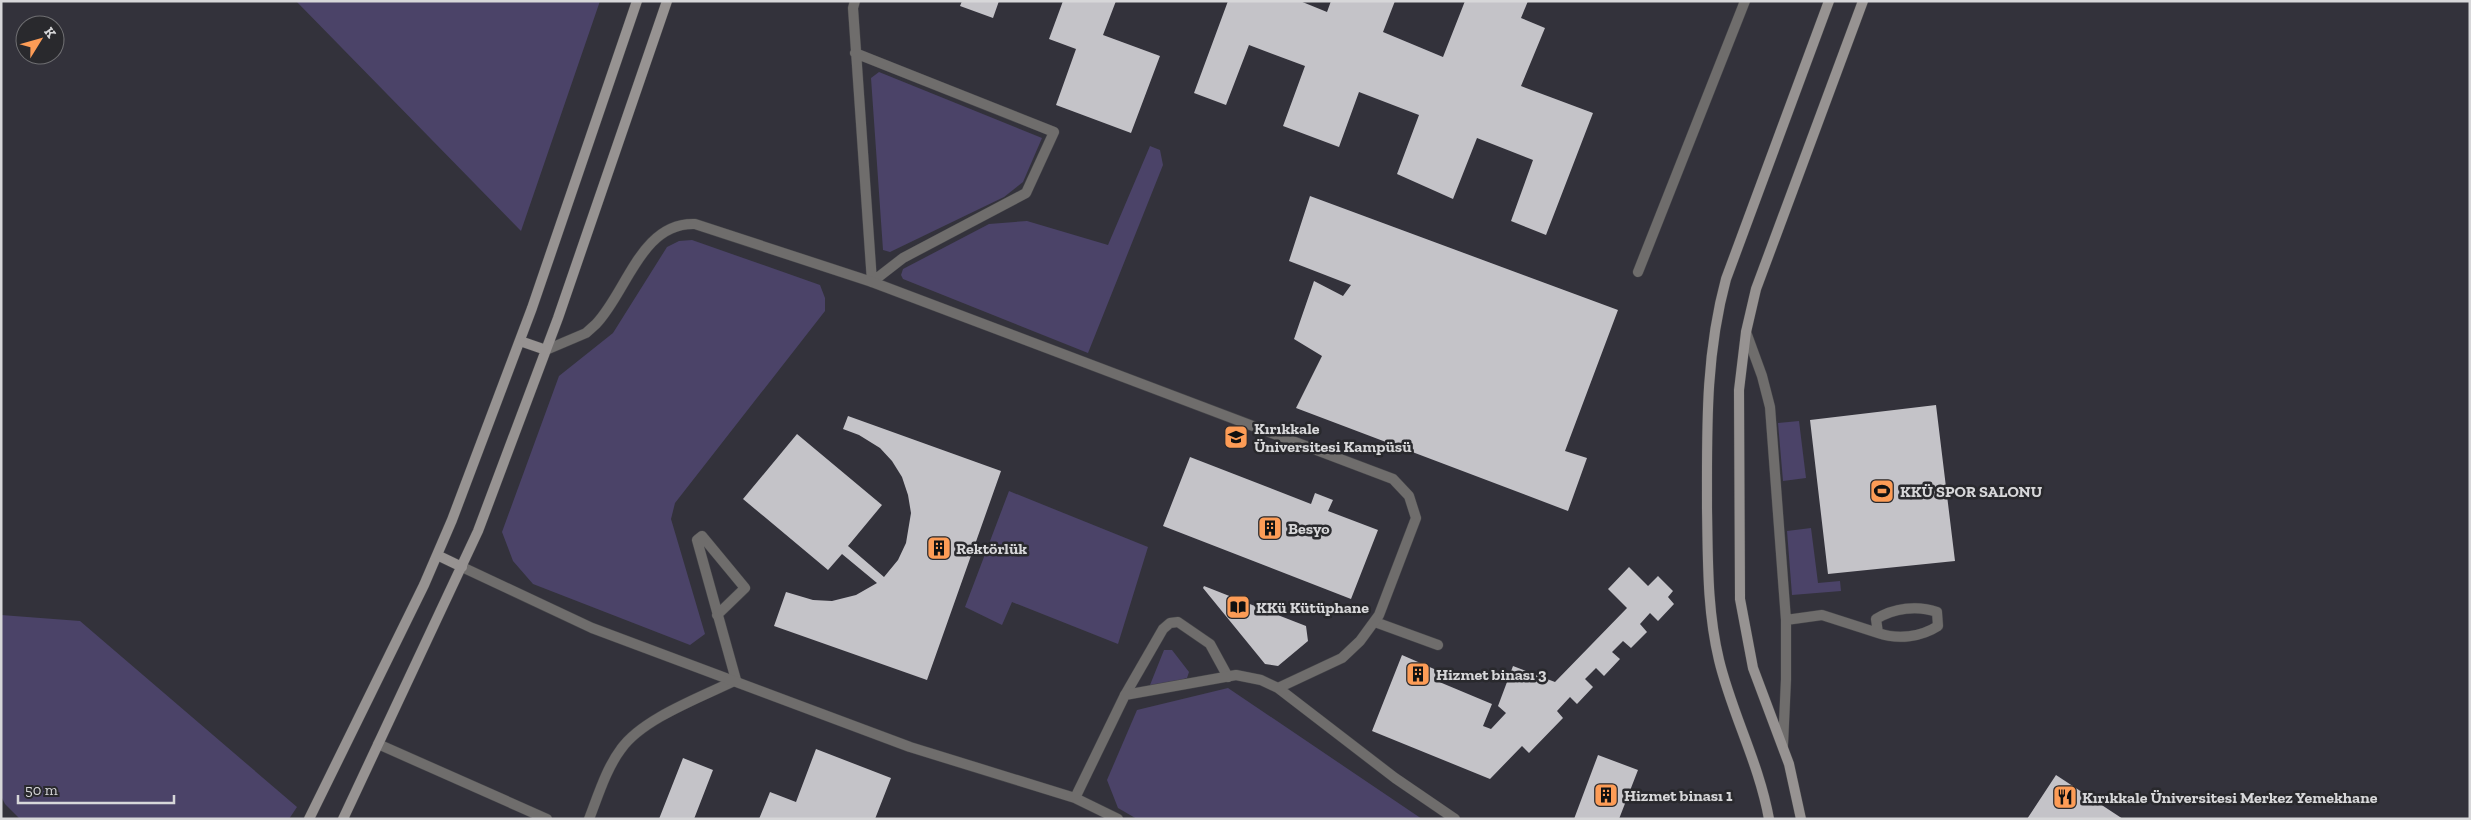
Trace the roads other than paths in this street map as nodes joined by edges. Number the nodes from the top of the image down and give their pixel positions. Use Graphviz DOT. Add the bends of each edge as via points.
graph roads {
  1 [pos="637,1"];
  2 [pos="667,1"];
  3 [pos="1745,1"];
  4 [pos="1829,1"];
  5 [pos="1860,2"];
  6 [pos="852,3"];
  7 [pos="855,54"];
  8 [pos="1638,272"];
  9 [pos="872,282"];
  10 [pos="1746,332"];
  11 [pos="520,341"];
  12 [pos="546,350"];
  13 [pos="437,555"];
  14 [pos="462,566"];
  15 [pos="718,614"];
  16 [pos="1786,620"];
  17 [pos="1375,622"];
  18 [pos="1878,633"];
  19 [pos="1438,645"];
  20 [pos="1228,677"];
  21 [pos="736,680"];
  22 [pos="1278,688"];
  23 [pos="1125,696"];
  24 [pos="378,744"];
  25 [pos="1782,746"];
  26 [pos="1075,798"];
  27 [pos="309,819"];
  28 [pos="343,819"];
  29 [pos="547,819"];
  30 [pos="588,819"];
  31 [pos="1118,819"];
  32 [pos="1455,819"];
  33 [pos="1769,819"];
  34 [pos="1801,819"];
  1 -- 11 [label="street"];
  2 -- 12 [label="street"];
  3 -- 8 [label="street"];
  4 -- 33 [label="street" via="1726,280 1715,326 1708,388 1710,616 1724,677 1759,773"];
  5 -- 10 [label="street" via="1756,289"];
  6 -- 7 [label="street"];
  7 -- 9 [label="street"];
  7 -- 9 [label="street" via="1054,132 1026,193 903,258"];
  9 -- 12 [label="street" via="695,224 675,226 658,234 652,241 596,324"];
  9 -- 17 [label="street" via="1393,479 1409,496 1416,518"];
  10 -- 16 [label="street" via="1770,407"];
  10 -- 25 [label="street" via="1738,420 1740,598 1753,668"];
  11 -- 12 [label="street"];
  11 -- 13 [label="street"];
  12 -- 14 [label="street"];
  13 -- 14 [label="street"];
  13 -- 27 [label="street"];
  14 -- 21 [label="street" via="592,628"];
  14 -- 24 [label="street"];
  15 -- 15 [label="street" via="745,588 702,536 697,540"];
  15 -- 21 [label="street"];
  16 -- 18 [label="street" via="1822,615"];
  16 -- 25 [label="street"];
  17 -- 19 [label="street"];
  17 -- 22 [label="street" via="1336,662"];
  18 -- 18 [label="street" via="1876,619 1888,612 1924,607 1937,612 1938,626 1927,633 1891,637"];
  20 -- 22 [label="street" via="1248,677"];
  20 -- 23 [label="street"];
  20 -- 23 [label="street" via="1210,644 1178,622 1172,622 1163,629"];
  21 -- 26 [label="street" via="910,747"];
  21 -- 30 [label="street" via="647,724 632,735 615,759"];
  22 -- 32 [label="street" via="1395,778"];
  23 -- 26 [label="street"];
  24 -- 28 [label="street"];
  24 -- 29 [label="street"];
  25 -- 34 [label="street"];
  26 -- 31 [label="street"];
}
